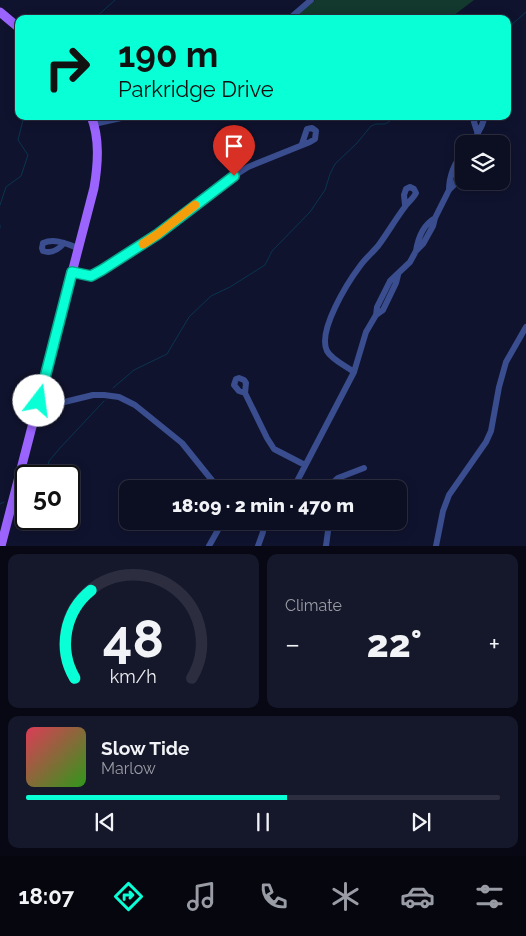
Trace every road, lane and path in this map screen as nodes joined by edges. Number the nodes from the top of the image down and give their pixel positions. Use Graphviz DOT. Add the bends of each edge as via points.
graph roads {
  1 [pos="311,0"];
  2 [pos="0,12"];
  3 [pos="294,15"];
  4 [pos="15,25"];
  5 [pos="93,120"];
  6 [pos="474,120"];
  7 [pos="477,135"];
  8 [pos="302,144"];
  9 [pos="455,166"];
  10 [pos="455,184"];
  11 [pos="449,190"];
  12 [pos="405,205"];
  13 [pos="64,243"];
  14 [pos="78,248"];
  15 [pos="72,272"];
  16 [pos="526,328"];
  17 [pos="354,372"];
  18 [pos="245,393"];
  19 [pos="39,401"];
  20 [pos="305,465"];
  21 [pos="364,468"];
  22 [pos="212,480"];
  23 [pos="298,480"];
  24 [pos="336,480"];
  25 [pos="219,530"];
  26 [pos="264,530"];
  27 [pos="328,530"];
  28 [pos="0,546"];
  29 [pos="210,546"];
  30 [pos="258,546"];
  31 [pos="326,546"];
  32 [pos="436,546"];
  1 -- 3 [label="street"];
  2 -- 4 [label="main road"];
  5 -- 14 [label="main road" via="98,151 97,171"];
  6 -- 7 [label="street"];
  8 -- 15 [label="street" via="248,167 158,234 102,270 91,276"];
  9 -- 11 [label="street"];
  10 -- 11 [label="street"];
  11 -- 17 [label="street" via="423,244 390,281 366,332"];
  12 -- 17 [label="street" via="360,266 331,318 325,343 327,350"];
  13 -- 14 [label="street"];
  14 -- 15 [label="main road"];
  15 -- 19 [label="main road"];
  16 -- 32 [label="street" via="506,362 486,442 449,495"];
  17 -- 20 [label="street"];
  18 -- 20 [label="street" via="274,449"];
  19 -- 22 [label="street" via="56,404 93,395 119,397 135,405 182,442"];
  19 -- 28 [label="main road"];
  20 -- 23 [label="street"];
  21 -- 24 [label="street"];
  25 -- 29 [label="street"];
  26 -- 30 [label="street"];
  27 -- 31 [label="street"];
}
